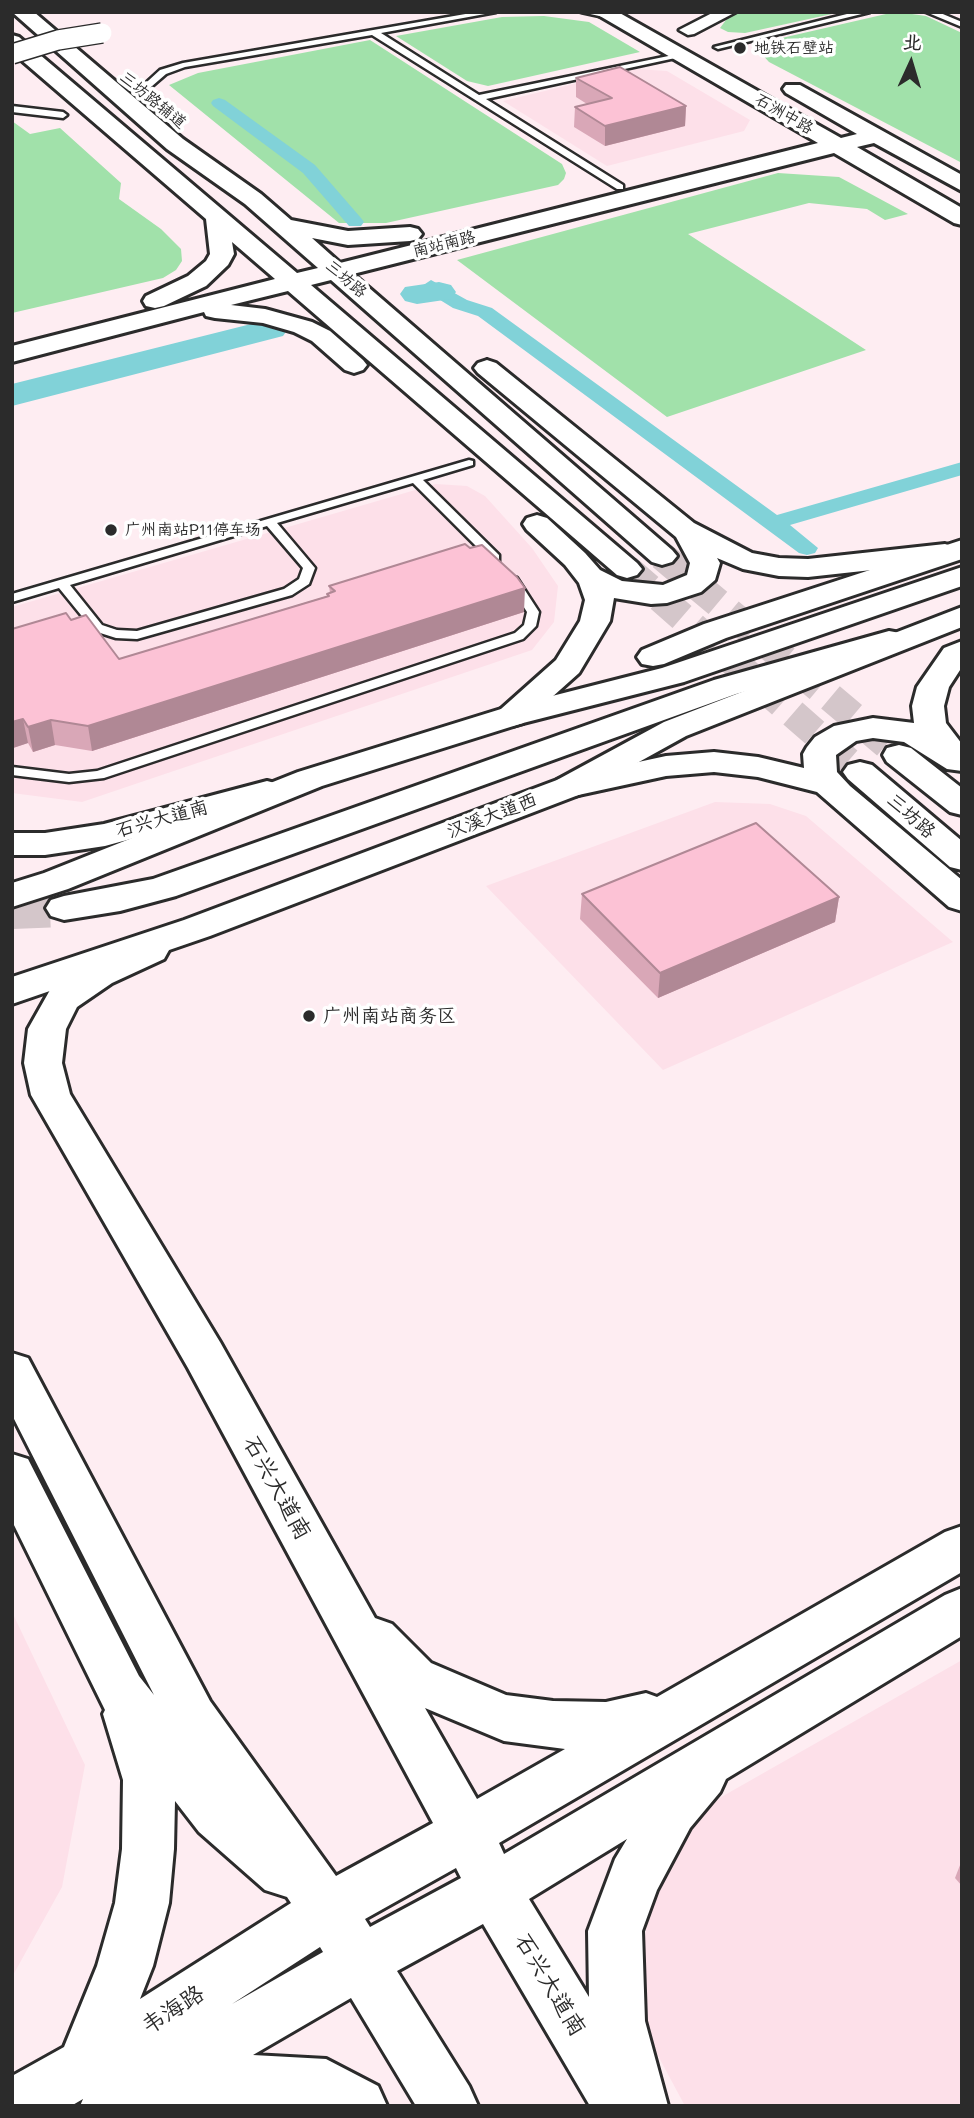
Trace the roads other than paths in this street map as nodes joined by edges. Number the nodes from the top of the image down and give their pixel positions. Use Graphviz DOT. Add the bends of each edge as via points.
graph roads {
  1 [pos="22,12"];
  2 [pos="43,12"];
  3 [pos="492,12"];
  4 [pos="585,12"];
  5 [pos="728,12"];
  6 [pos="866,12"];
  7 [pos="930,12"];
  8 [pos="608,15"];
  9 [pos="666,18"];
  10 [pos="962,26"];
  11 [pos="688,30"];
  12 [pos="373,32"];
  13 [pos="12,34"];
  14 [pos="12,41"];
  15 [pos="718,47"];
  16 [pos="12,54"];
  17 [pos="680,55"];
  18 [pos="748,64"];
  19 [pos="22,78"];
  20 [pos="780,81"];
  21 [pos="141,91"];
  22 [pos="478,98"];
  23 [pos="769,105"];
  24 [pos="12,109"];
  25 [pos="63,115"];
  26 [pos="869,131"];
  27 [pos="830,141"];
  28 [pos="739,163"];
  29 [pos="898,182"];
  30 [pos="962,184"];
  31 [pos="620,187"];
  32 [pos="253,199"];
  33 [pos="213,214"];
  34 [pos="962,218"];
  35 [pos="283,226"];
  36 [pos="450,236"];
  37 [pos="331,266"];
  38 [pos="288,276"];
  39 [pos="388,290"];
  40 [pos="328,310"];
  41 [pos="148,312"];
  42 [pos="12,337"];
  43 [pos="12,354"];
  44 [pos="355,365"];
  45 [pos="469,463"];
  46 [pos="415,479"];
  47 [pos="270,522"];
  48 [pos="688,531"];
  49 [pos="662,556"];
  50 [pos="956,559"];
  51 [pos="627,569"];
  52 [pos="589,576"];
  53 [pos="62,583"];
  54 [pos="12,598"];
  55 [pos="962,616"];
  56 [pos="924,631"];
  57 [pos="962,643"];
  58 [pos="962,650"];
  59 [pos="512,716"];
  60 [pos="899,754"];
  61 [pos="960,764"];
  62 [pos="12,771"];
  63 [pos="310,779"];
  64 [pos="848,781"];
  65 [pos="569,787"];
  66 [pos="962,805"];
  67 [pos="12,844"];
  68 [pos="962,859"];
  69 [pos="12,895"];
  70 [pos="962,899"];
  71 [pos="64,908"];
  72 [pos="197,928"];
  73 [pos="12,991"];
  74 [pos="12,1371"];
  75 [pos="12,1472"];
  76 [pos="962,1547"];
  77 [pos="342,1606"];
  78 [pos="962,1610"];
  79 [pos="121,1692"];
  80 [pos="685,1706"];
  81 [pos="722,1751"];
  82 [pos="467,1833"];
  83 [pos="493,1890"];
  84 [pos="328,1910"];
  85 [pos="359,1962"];
  86 [pos="96,2087"];
  87 [pos="15,2106"];
  88 [pos="125,2106"];
  89 [pos="358,2106"];
  90 [pos="449,2106"];
  91 [pos="622,2106"];
  92 [pos="639,2106"];
  1 -- 32 [label="main road, 三坊路" via="175,144"];
  2 -- 21 [label="main road, 三坊路辅道"];
  3 -- 12 [label="lane"];
  4 -- 8 [label="lane"];
  5 -- 11 [label="street"];
  6 -- 15 [label="lane"];
  7 -- 10 [label="lane"];
  8 -- 17 [label="main road, 石洲中路"];
  9 -- 11 [label="main road"];
  11 -- 15 [label="main road"];
  12 -- 21 [label="lane" via="183,65 163,72"];
  12 -- 22 [label="lane"];
  13 -- 16 [label="street, bridge" via="83,26 95,34"];
  14 -- 33 [label="main road, 三坊路"];
  15 -- 18 [label="main road"];
  17 -- 22 [label="lane"];
  17 -- 23 [label="main road, 石洲中路"];
  19 -- 25 [label="main road"];
  20 -- 26 [label="main road, 石洲中路"];
  21 -- 32 [label="main road, 三坊路辅道" via="201,139"];
  22 -- 31 [label="lane"];
  23 -- 27 [label="main road, 石洲中路"];
  23 -- 28 [label="main road" via="776,126"];
  24 -- 25 [label="lane"];
  25 -- 33 [label="main road" via="131,167"];
  26 -- 27 [label="main road, 南站南路"];
  26 -- 30 [label="main road, 石洲中路"];
  27 -- 28 [label="main road, 南站南路"];
  27 -- 29 [label="main road, 石洲中路"];
  28 -- 29 [label="main road" via="821,165"];
  28 -- 31 [label="main road, 南站南路"];
  28 -- 36 [label="main road, 南站南路"];
  29 -- 34 [label="main road, 石洲中路"];
  31 -- 36 [label="main road, 南站南路"];
  32 -- 35 [label="main road, 三坊路"];
  33 -- 38 [label="main road, 三坊路"];
  33 -- 41 [label="main road" via="222,254 216,265"];
  35 -- 36 [label="main road" via="348,238"];
  35 -- 37 [label="main road, 三坊路"];
  36 -- 37 [label="main road, 南站南路"];
  36 -- 39 [label="main road" via="411,263"];
  37 -- 38 [label="main road, 南站南路"];
  37 -- 39 [label="main road, 三坊路"];
  38 -- 40 [label="main road, 三坊路"];
  38 -- 41 [label="main road, 南站南路"];
  39 -- 48 [label="main road"];
  39 -- 49 [label="main road, 三坊路"];
  40 -- 44 [label="main road"];
  40 -- 51 [label="main road, 三坊路"];
  41 -- 42 [label="main road, 南站南路"];
  41 -- 43 [label="main road, 南站南路"];
  41 -- 44 [label="main road" via="265,316 303,327"];
  44 -- 45 [label="main road"];
  45 -- 46 [label="lane"];
  45 -- 52 [label="main road"];
  46 -- 47 [label="lane"];
  46 -- 62 [label="lane" via="503,566 533,612 530,626 519,636 99,775 69,778"];
  47 -- 53 [label="lane"];
  47 -- 53 [label="lane" via="309,568 305,581 288,592 137,635 98,628"];
  48 -- 50 [label="main road" via="743,560 779,567"];
  48 -- 52 [label="main road" via="705,563 700,580 690,586 651,595 614,589"];
  50 -- 59 [label="main road" via="673,675"];
  52 -- 59 [label="main road" via="600,600 583,644 568,666"];
  53 -- 54 [label="lane"];
  55 -- 56 [label="main road, 汉溪大道西"];
  56 -- 65 [label="main road, 汉溪大道西" via="676,729"];
  56 -- 71 [label="main road" via="724,687 163,888"];
  57 -- 65 [label="main road"];
  58 -- 61 [label="main road" via="938,680 928,706 930,724"];
  59 -- 63 [label="main road"];
  60 -- 66 [label="main road, 三坊路"];
  61 -- 64 [label="main road" via="913,733 873,729 846,733 819,754 821,774"];
  63 -- 67 [label="main road, 石兴大道南" via="105,835"];
  63 -- 69 [label="main road"];
  64 -- 65 [label="main road" via="830,785 714,762 666,766"];
  64 -- 68 [label="main road, 三坊路"];
  64 -- 70 [label="main road"];
  65 -- 72 [label="main road, 汉溪大道西"];
  72 -- 73 [label="main road, 汉溪大道西"];
  72 -- 77 [label="main road, 石兴大道南" via="99,974 63,999 47,1029 43,1063 51,1095 135,1234"];
  74 -- 84 [label="main road" via="192,1718"];
  75 -- 79 [label="main road"];
  76 -- 80 [label="main road, 韦海路"];
  77 -- 80 [label="main road" via="413,1679 504,1718 606,1726"];
  77 -- 82 [label="main road, 石兴大道南"];
  78 -- 81 [label="main road, 韦海路"];
  79 -- 84 [label="main road" via="217,1814"];
  79 -- 86 [label="main road" via="149,1780 144,1889"];
  80 -- 82 [label="main road, 韦海路"];
  81 -- 83 [label="main road, 韦海路"];
  81 -- 92 [label="main road" via="672,1810 634,1878 615,1931 617,2021"];
  82 -- 83 [label="main road, 石兴大道南"];
  82 -- 84 [label="main road, 韦海路"];
  83 -- 85 [label="main road, 韦海路"];
  83 -- 91 [label="main road, 石兴大道南"];
  84 -- 85 [label="main road"];
  84 -- 86 [label="main road, 韦海路"];
  85 -- 86 [label="main road, 韦海路"];
  85 -- 90 [label="main road"];
  86 -- 87 [label="main road, 韦海路"];
  88 -- 89 [label="main road" via="219,2086 267,2082 326,2088"];
}
